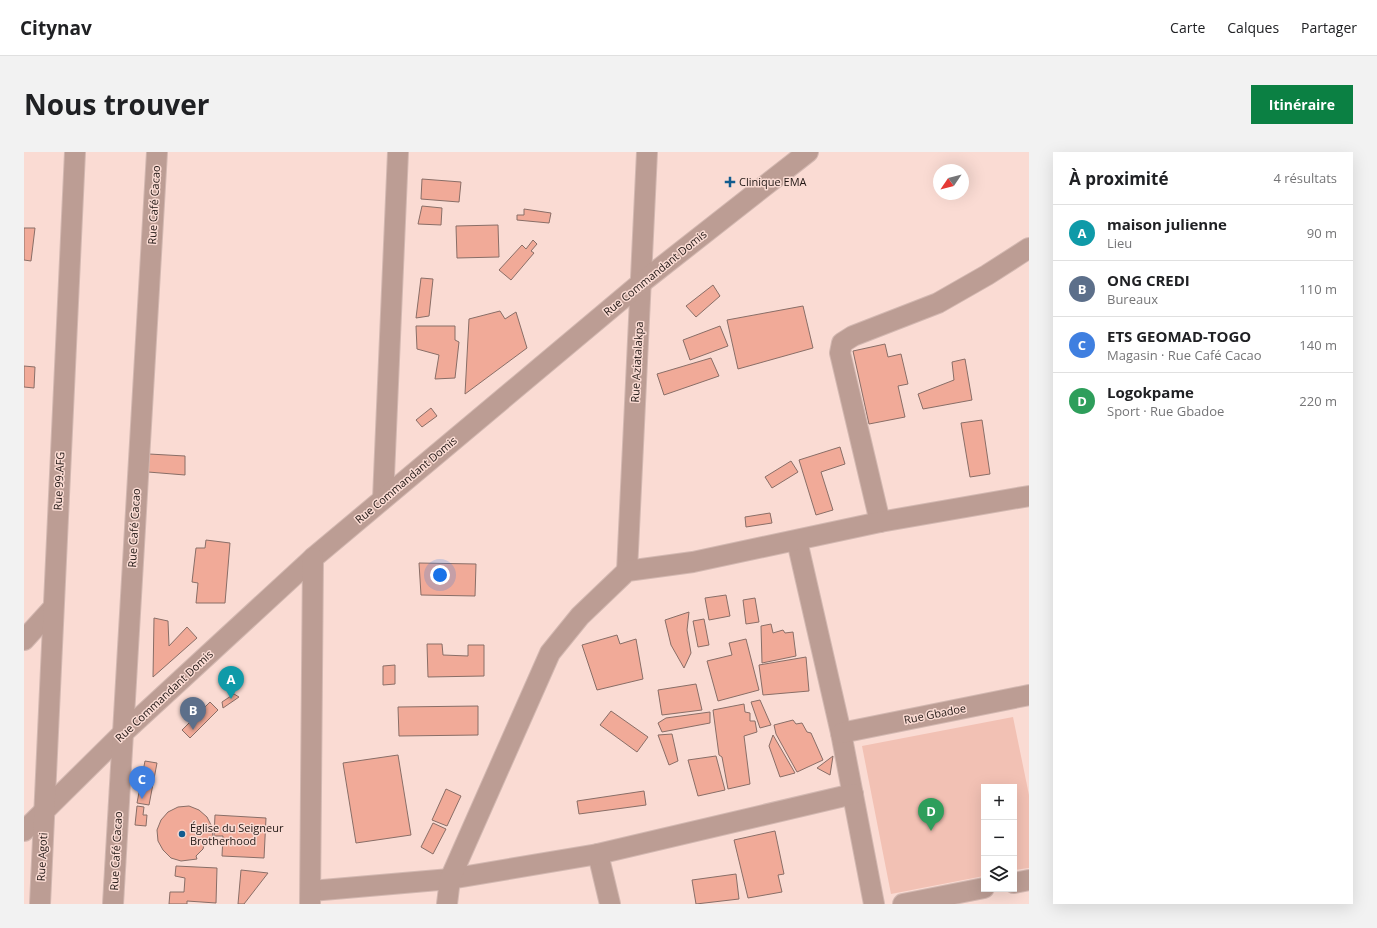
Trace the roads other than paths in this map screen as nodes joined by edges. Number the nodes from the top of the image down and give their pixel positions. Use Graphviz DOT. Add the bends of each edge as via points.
graph roads {
  1 [pos="75,152"];
  2 [pos="157,152"];
  3 [pos="398,152"];
  4 [pos="647,152"];
  5 [pos="808,152"];
  6 [pos="1029,248"];
  7 [pos="641,283"];
  8 [pos="1029,496"];
  9 [pos="383,498"];
  10 [pos="880,522"];
  11 [pos="797,541"];
  12 [pos="313,558"];
  13 [pos="627,571"];
  14 [pos="53,608"];
  15 [pos="24,640"];
  16 [pos="1029,695"];
  17 [pos="841,733"];
  18 [pos="122,734"];
  19 [pos="853,794"];
  20 [pos="45,810"];
  21 [pos="24,831"];
  22 [pos="598,854"];
  23 [pos="450,879"];
  24 [pos="1029,880"];
  25 [pos="1017,882"];
  26 [pos="981,889"];
  27 [pos="310,897"];
  28 [pos="40,904"];
  29 [pos="113,904"];
  30 [pos="447,904"];
  31 [pos="610,904"];
  32 [pos="874,904"];
  33 [pos="903,904"];
  1 -- 14 [label="street, Rue 99.AFG"];
  2 -- 18 [label="street, Rue Café Cacao"];
  3 -- 9 [label="street"];
  4 -- 7 [label="street, Rue Aziatalakpa"];
  5 -- 7 [label="street, Rue Commandant Domis"];
  6 -- 10 [label="street" via="938,303 853,336 842,343 840,353"];
  7 -- 9 [label="street, Rue Commandant Domis"];
  7 -- 13 [label="street, Rue Aziatalakpa"];
  8 -- 10 [label="street"];
  9 -- 12 [label="street, Rue Commandant Domis"];
  10 -- 11 [label="street"];
  11 -- 13 [label="street" via="693,562"];
  11 -- 17 [label="street"];
  12 -- 18 [label="street, Rue Commandant Domis"];
  12 -- 27 [label="street"];
  13 -- 23 [label="street" via="580,616 550,652"];
  14 -- 15 [label="street"];
  14 -- 20 [label="street, Rue 99.AFG"];
  16 -- 17 [label="street, Rue Gbadoe"];
  17 -- 19 [label="street"];
  18 -- 20 [label="street, Rue Commandant Domis"];
  18 -- 29 [label="street, Rue Café Cacao"];
  19 -- 22 [label="street"];
  19 -- 32 [label="street"];
  20 -- 21 [label="street, Rue Commandant Domis"];
  20 -- 28 [label="street, Rue Agoti"];
  22 -- 23 [label="street"];
  22 -- 31 [label="street"];
  23 -- 27 [label="street"];
  23 -- 30 [label="street"];
  24 -- 25 [label="street"];
  26 -- 33 [label="street"];
}
